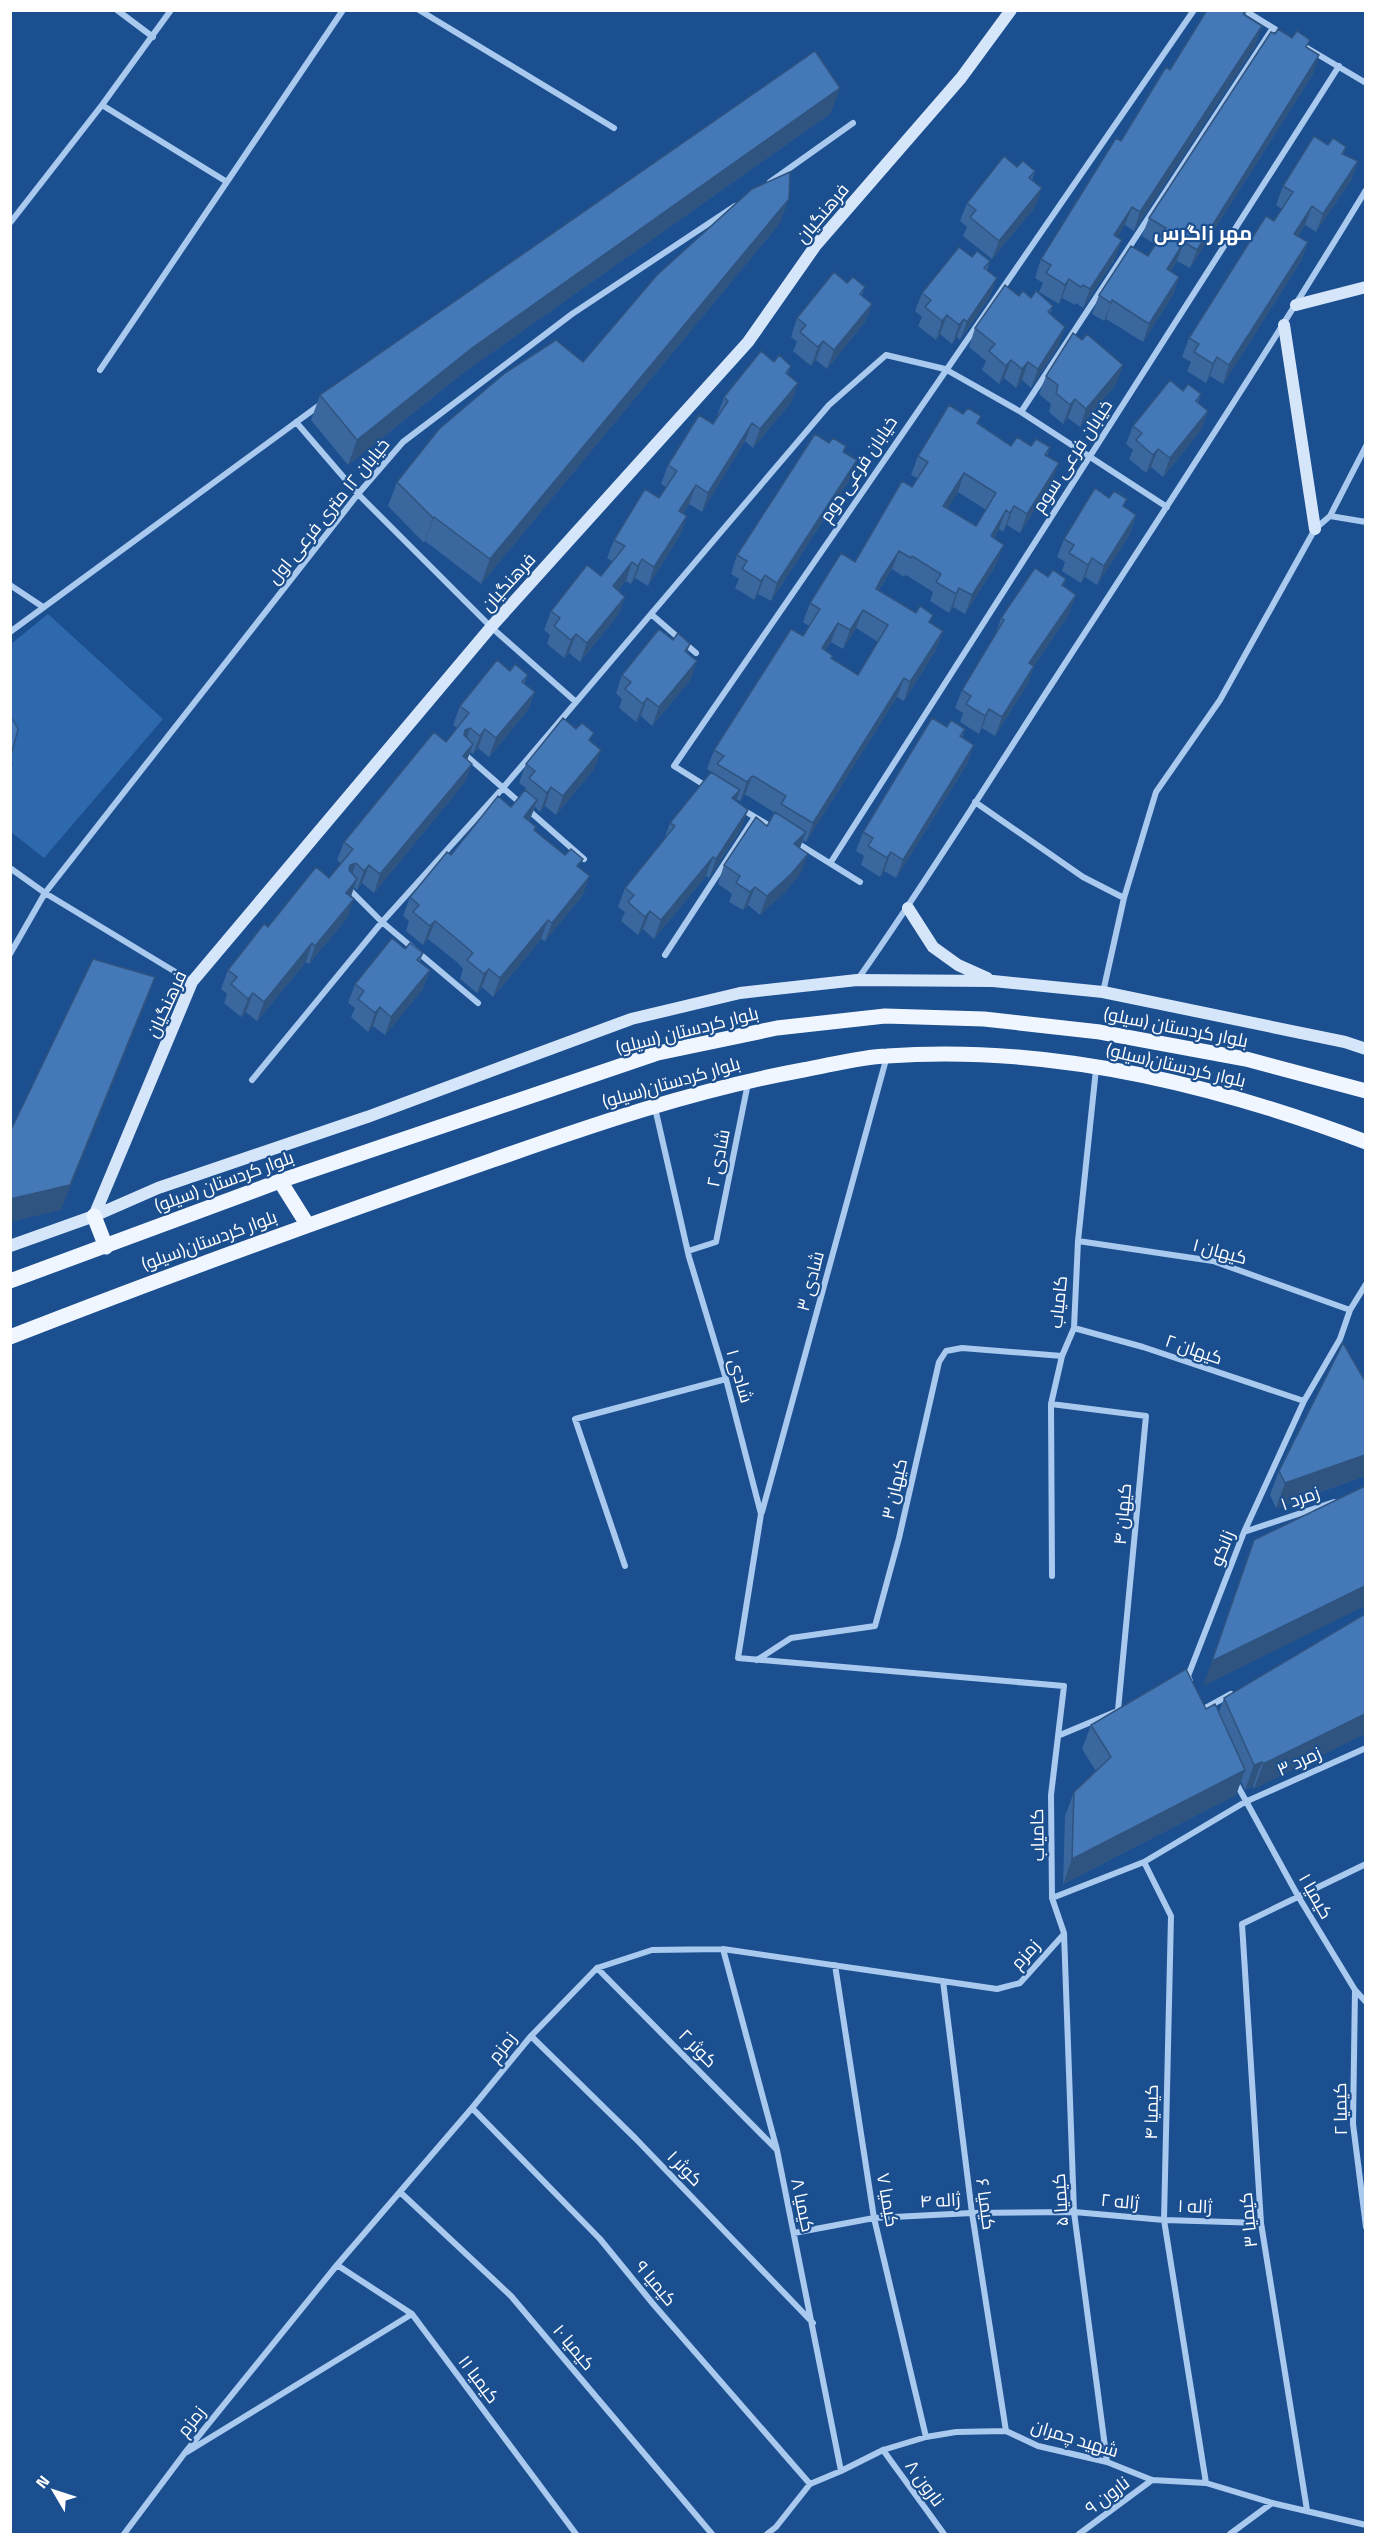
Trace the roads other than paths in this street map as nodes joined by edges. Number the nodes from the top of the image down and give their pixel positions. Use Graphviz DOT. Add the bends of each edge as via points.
graph roads {
  1 [pos="117,10"];
  2 [pos="171,10"];
  3 [pos="343,10"];
  4 [pos="419,10"];
  5 [pos="1011,10"];
  6 [pos="1194,10"];
  7 [pos="1244,10"];
  8 [pos="1274,28"];
  9 [pos="1283,33"];
  10 [pos="153,37"];
  11 [pos="1292,39"];
  12 [pos="1339,66"];
  13 [pos="1365,83"];
  14 [pos="102,105"];
  15 [pos="853,123"];
  16 [pos="614,128"];
  17 [pos="227,182"];
  18 [pos="761,188"];
  19 [pos="1365,190"];
  20 [pos="741,201"];
  21 [pos="10,223"];
  22 [pos="1365,287"];
  23 [pos="1296,305"];
  24 [pos="1284,326"];
  25 [pos="945,369"];
  26 [pos="100,370"];
  27 [pos="325,401"];
  28 [pos="1021,412"];
  29 [pos="296,422"];
  30 [pos="1365,446"];
  31 [pos="1088,457"];
  32 [pos="358,494"];
  33 [pos="1167,507"];
  34 [pos="1330,516"];
  35 [pos="1365,522"];
  36 [pos="1315,529"];
  37 [pos="10,585"];
  38 [pos="43,607"];
  39 [pos="651,614"];
  40 [pos="491,627"];
  41 [pos="10,632"];
  42 [pos="696,653"];
  43 [pos="576,702"];
  44 [pos="462,752"];
  45 [pos="710,788"];
  46 [pos="502,789"];
  47 [pos="975,802"];
  48 [pos="737,806"];
  49 [pos="755,817"];
  50 [pos="584,859"];
  51 [pos="831,862"];
  52 [pos="10,868"];
  53 [pos="860,882"];
  54 [pos="347,887"];
  55 [pos="45,893"];
  56 [pos="1124,898"];
  57 [pos="908,908"];
  58 [pos="382,922"];
  59 [pos="10,938"];
  60 [pos="18,943"];
  61 [pos="10,954"];
  62 [pos="665,955"];
  63 [pos="857,980"];
  64 [pos="993,981"];
  65 [pos="192,982"];
  66 [pos="1103,992"];
  67 [pos="478,1003"];
  68 [pos="1365,1049"];
  69 [pos="887,1056"];
  70 [pos="1096,1065"];
  71 [pos="252,1080"];
  72 [pos="749,1080"];
  73 [pos="1365,1091"];
  74 [pos="654,1104"];
  75 [pos="1365,1142"];
  76 [pos="280,1180"];
  77 [pos="94,1216"];
  78 [pos="307,1224"];
  79 [pos="1078,1240"];
  80 [pos="10,1246"];
  81 [pos="106,1246"];
  82 [pos="688,1251"];
  83 [pos="10,1281"];
  84 [pos="1365,1284"];
  85 [pos="1350,1310"];
  86 [pos="1074,1328"];
  87 [pos="10,1337"];
  88 [pos="1340,1339"];
  89 [pos="1346,1349"];
  90 [pos="1062,1356"];
  91 [pos="726,1379"];
  92 [pos="1304,1401"];
  93 [pos="1051,1404"];
  94 [pos="1343,1499"];
  95 [pos="761,1514"];
  96 [pos="1244,1532"];
  97 [pos="625,1566"];
  98 [pos="1052,1576"];
  99 [pos="757,1660"];
  100 [pos="1188,1676"];
  101 [pos="1178,1680"];
  102 [pos="1191,1684"];
  103 [pos="1243,1688"];
  104 [pos="1199,1701"];
  105 [pos="1128,1705"];
  106 [pos="1118,1710"];
  107 [pos="1202,1710"];
  108 [pos="1207,1720"];
  109 [pos="1060,1735"];
  110 [pos="1365,1748"];
  111 [pos="1231,1771"];
  112 [pos="1245,1802"];
  113 [pos="1144,1862"];
  114 [pos="1365,1864"];
  115 [pos="1298,1896"];
  116 [pos="1052,1898"];
  117 [pos="1064,1933"];
  118 [pos="723,1949"];
  119 [pos="835,1965"];
  120 [pos="597,1968"];
  121 [pos="943,1981"];
  122 [pos="1355,1990"];
  123 [pos="1365,2002"];
  124 [pos="531,2036"];
  125 [pos="472,2108"];
  126 [pos="777,2150"];
  127 [pos="400,2192"];
  128 [pos="1074,2212"];
  129 [pos="972,2213"];
  130 [pos="874,2218"];
  131 [pos="1164,2220"];
  132 [pos="1262,2223"];
  133 [pos="1365,2227"];
  134 [pos="794,2233"];
  135 [pos="336,2265"];
  136 [pos="412,2314"];
  137 [pos="813,2324"];
  138 [pos="1006,2431"];
  139 [pos="926,2437"];
  140 [pos="883,2450"];
  141 [pos="184,2454"];
  142 [pos="1107,2462"];
  143 [pos="841,2471"];
  144 [pos="1152,2480"];
  145 [pos="1206,2483"];
  146 [pos="810,2484"];
  147 [pos="1272,2503"];
  148 [pos="1307,2510"];
  149 [pos="1365,2525"];
  150 [pos="776,2527"];
  151 [pos="124,2535"];
  152 [pos="576,2535"];
  153 [pos="712,2535"];
  154 [pos="767,2535"];
  155 [pos="782,2535"];
  156 [pos="944,2535"];
  157 [pos="1079,2535"];
  158 [pos="1230,2535"];
  1 -- 10 [label="street"];
  2 -- 10 [label="street"];
  3 -- 17 [label="street"];
  4 -- 16 [label="street"];
  5 -- 40 [label="street, فرهنگیان" via="961,78 816,245 748,342"];
  6 -- 25 [label="street, خیابان فرعی دوم"];
  7 -- 8 [label="street"];
  8 -- 9 [label="street"];
  8 -- 28 [label="street"];
  10 -- 14 [label="street"];
  11 -- 12 [label="street"];
  12 -- 13 [label="street"];
  12 -- 31 [label="street, خیابان فرعی سوم"];
  14 -- 17 [label="street"];
  14 -- 21 [label="street"];
  15 -- 18 [label="street"];
  17 -- 26 [label="street"];
  19 -- 23 [label="street"];
  20 -- 32 [label="street, خیابان ۱۲ متری فرعی اول" via="572,314 403,442"];
  22 -- 23 [label="street"];
  23 -- 24 [label="street"];
  24 -- 33 [label="street"];
  24 -- 36 [label="street"];
  25 -- 28 [label="street"];
  25 -- 39 [label="street" via="886,355 830,405"];
  25 -- 45 [label="street, خیابان فرعی دوم" via="674,766"];
  27 -- 29 [label="street"];
  28 -- 31 [label="street"];
  29 -- 32 [label="street"];
  29 -- 38 [label="street"];
  30 -- 34 [label="street"];
  31 -- 33 [label="street"];
  31 -- 51 [label="street, خیابان فرعی سوم"];
  32 -- 40 [label="street"];
  32 -- 55 [label="street, خیابان ۱۲ متری فرعی اول"];
  33 -- 47 [label="street"];
  34 -- 35 [label="street"];
  34 -- 36 [label="street"];
  36 -- 56 [label="street" via="1220,700 1156,792"];
  37 -- 38 [label="street"];
  38 -- 41 [label="street"];
  39 -- 42 [label="street"];
  39 -- 43 [label="street"];
  40 -- 43 [label="street"];
  40 -- 65 [label="street, فرهنگیان"];
  43 -- 46 [label="street"];
  44 -- 46 [label="street"];
  46 -- 50 [label="street"];
  46 -- 58 [label="street"];
  47 -- 56 [label="street" via="1083,878"];
  47 -- 57 [label="street"];
  48 -- 49 [label="street"];
  49 -- 51 [label="street"];
  49 -- 62 [label="street"];
  51 -- 53 [label="street"];
  52 -- 55 [label="street"];
  54 -- 58 [label="street"];
  55 -- 60 [label="street, خیابان ۱۲ متری فرعی اول"];
  55 -- 65 [label="street"];
  56 -- 66 [label="street"];
  57 -- 63 [label="street"];
  57 -- 64 [label="street" via="933,947 958,965"];
  58 -- 67 [label="street"];
  58 -- 71 [label="street"];
  59 -- 60 [label="street"];
  60 -- 61 [label="street, خیابان ۱۲ متری فرعی اول"];
  63 -- 64 [label="street"];
  63 -- 77 [label="street" via="740,993 631,1020 367,1117 158,1188"];
  64 -- 66 [label="street"];
  65 -- 77 [label="street, فرهنگیان"];
  66 -- 68 [label="street"];
  69 -- 70 [label="main road, بلوار کردستان(سیلو)" via="999,1055"];
  69 -- 72 [label="main road, بلوار کردستان(سیلو)"];
  69 -- 95 [label="street, شادی ۳"];
  70 -- 75 [label="main road, بلوار کردستان(سیلو)" via="1219,1092"];
  70 -- 79 [label="street, کامیاب"];
  72 -- 74 [label="main road, بلوار کردستان(سیلو)"];
  72 -- 82 [label="street, شادی ۲" via="716,1242"];
  73 -- 76 [label="main road, بلوار کردستان (سیلو)" via="1246,1059 1100,1032 984,1019 885,1016 777,1028 658,1053"];
  74 -- 78 [label="main road, بلوار کردستان(سیلو)"];
  74 -- 82 [label="street, شادی ۱"];
  76 -- 78 [label="main road"];
  76 -- 81 [label="main road, بلوار کردستان (سیلو)"];
  77 -- 80 [label="street"];
  77 -- 81 [label="main road"];
  78 -- 87 [label="main road, بلوار کردستان(سیلو)"];
  79 -- 85 [label="street, کیهان ۱" via="1213,1261"];
  79 -- 86 [label="street, کامیاب"];
  81 -- 83 [label="main road, بلوار کردستان (سیلو)"];
  82 -- 91 [label="street, شادی ۱"];
  84 -- 85 [label="street, زانکو"];
  85 -- 88 [label="street, زانکو"];
  86 -- 90 [label="street, کامیاب"];
  86 -- 92 [label="street, کیهان ۲"];
  88 -- 89 [label="street"];
  88 -- 92 [label="street, زانکو"];
  90 -- 93 [label="street, کامیاب"];
  90 -- 99 [label="street, کیهان ۳" via="962,1348 946,1351 939,1362 875,1626 791,1638"];
  91 -- 95 [label="street, شادی ۱"];
  91 -- 97 [label="street" via="575,1419"];
  92 -- 96 [label="street, زانکو"];
  93 -- 98 [label="street, کامیاب"];
  93 -- 106 [label="street, کیهان ۴" via="1146,1416"];
  94 -- 96 [label="street, زمرد ۱"];
  95 -- 99 [label="street, شادی ۱" via="738,1658"];
  96 -- 100 [label="street, زانکو"];
  99 -- 109 [label="street, کامیاب" via="1064,1686"];
  100 -- 101 [label="street"];
  100 -- 102 [label="street"];
  103 -- 107 [label="street"];
  104 -- 107 [label="street"];
  105 -- 106 [label="street"];
  106 -- 109 [label="street"];
  107 -- 108 [label="street"];
  109 -- 116 [label="street, کامیاب" via="1051,1795"];
  110 -- 112 [label="street, زمرد ۳"];
  111 -- 112 [label="street"];
  112 -- 113 [label="street"];
  112 -- 115 [label="street, کیمیا ۱"];
  113 -- 116 [label="street"];
  113 -- 131 [label="street, کیمیا ۴" via="1171,1916"];
  114 -- 115 [label="street"];
  115 -- 122 [label="street, کیمیا ۱"];
  115 -- 132 [label="street, کیمیا ۳" via="1242,1924"];
  116 -- 117 [label="street, کامیاب"];
  117 -- 121 [label="street, زمزم" via="1020,1983 997,1989"];
  117 -- 128 [label="street, کیمیا ۵"];
  118 -- 119 [label="street, زمزم"];
  118 -- 120 [label="street, زمزم" via="652,1950"];
  118 -- 126 [label="street, کیمیا ۸"];
  119 -- 121 [label="street, زمزم"];
  119 -- 130 [label="street, کیمیا ۷"];
  120 -- 124 [label="street, زمزم"];
  120 -- 126 [label="street, کوثر ۲"];
  121 -- 129 [label="street, کیمیا ۶"];
  122 -- 123 [label="street, کیمیا ۱"];
  122 -- 133 [label="street, کیمیا ۲" via="1353,2124"];
  124 -- 125 [label="street, زمزم"];
  124 -- 137 [label="street, کوثر ۱"];
  125 -- 127 [label="street, زمزم"];
  125 -- 146 [label="street, کیمیا ۹" via="600,2239"];
  126 -- 134 [label="street, کیمیا ۸"];
  127 -- 135 [label="street, زمزم"];
  127 -- 153 [label="street, کیمیا ۱۰" via="511,2296"];
  128 -- 129 [label="street, ژاله ۲"];
  128 -- 131 [label="street, ژاله ۲"];
  128 -- 142 [label="street, کیمیا ۵"];
  129 -- 130 [label="street, ژاله ۴"];
  129 -- 138 [label="street, کیمیا ۶"];
  130 -- 134 [label="street, ژاله ۴"];
  130 -- 139 [label="street, کیمیا ۷"];
  131 -- 132 [label="street, ژاله ۱"];
  131 -- 145 [label="street, کیمیا ۴"];
  132 -- 148 [label="street, کیمیا ۳"];
  134 -- 137 [label="street, کیمیا ۸"];
  135 -- 136 [label="street, کیمیا ۱۱"];
  135 -- 141 [label="street, زمزم"];
  136 -- 141 [label="street"];
  136 -- 152 [label="street, کیمیا ۱۱"];
  137 -- 143 [label="street, کیمیا ۸"];
  138 -- 139 [label="street, شهید چمران"];
  138 -- 142 [label="street, شهید چمران" via="1038,2446"];
  139 -- 140 [label="street, شهید چمران"];
  140 -- 143 [label="street, شهید چمران"];
  140 -- 156 [label="street, نارون ۸"];
  141 -- 151 [label="street, زمزم"];
  142 -- 144 [label="street, شهید چمران"];
  143 -- 146 [label="street, شهید چمران"];
  144 -- 145 [label="street, شهید چمران"];
  144 -- 157 [label="street, نارون ۹"];
  145 -- 147 [label="street, شهید چمران"];
  146 -- 150 [label="street, شهید چمران"];
  147 -- 148 [label="street, شهید چمران"];
  147 -- 158 [label="street"];
  148 -- 149 [label="street, شهید چمران"];
  150 -- 154 [label="street, شهید چمران"];
  150 -- 155 [label="street"];
}
